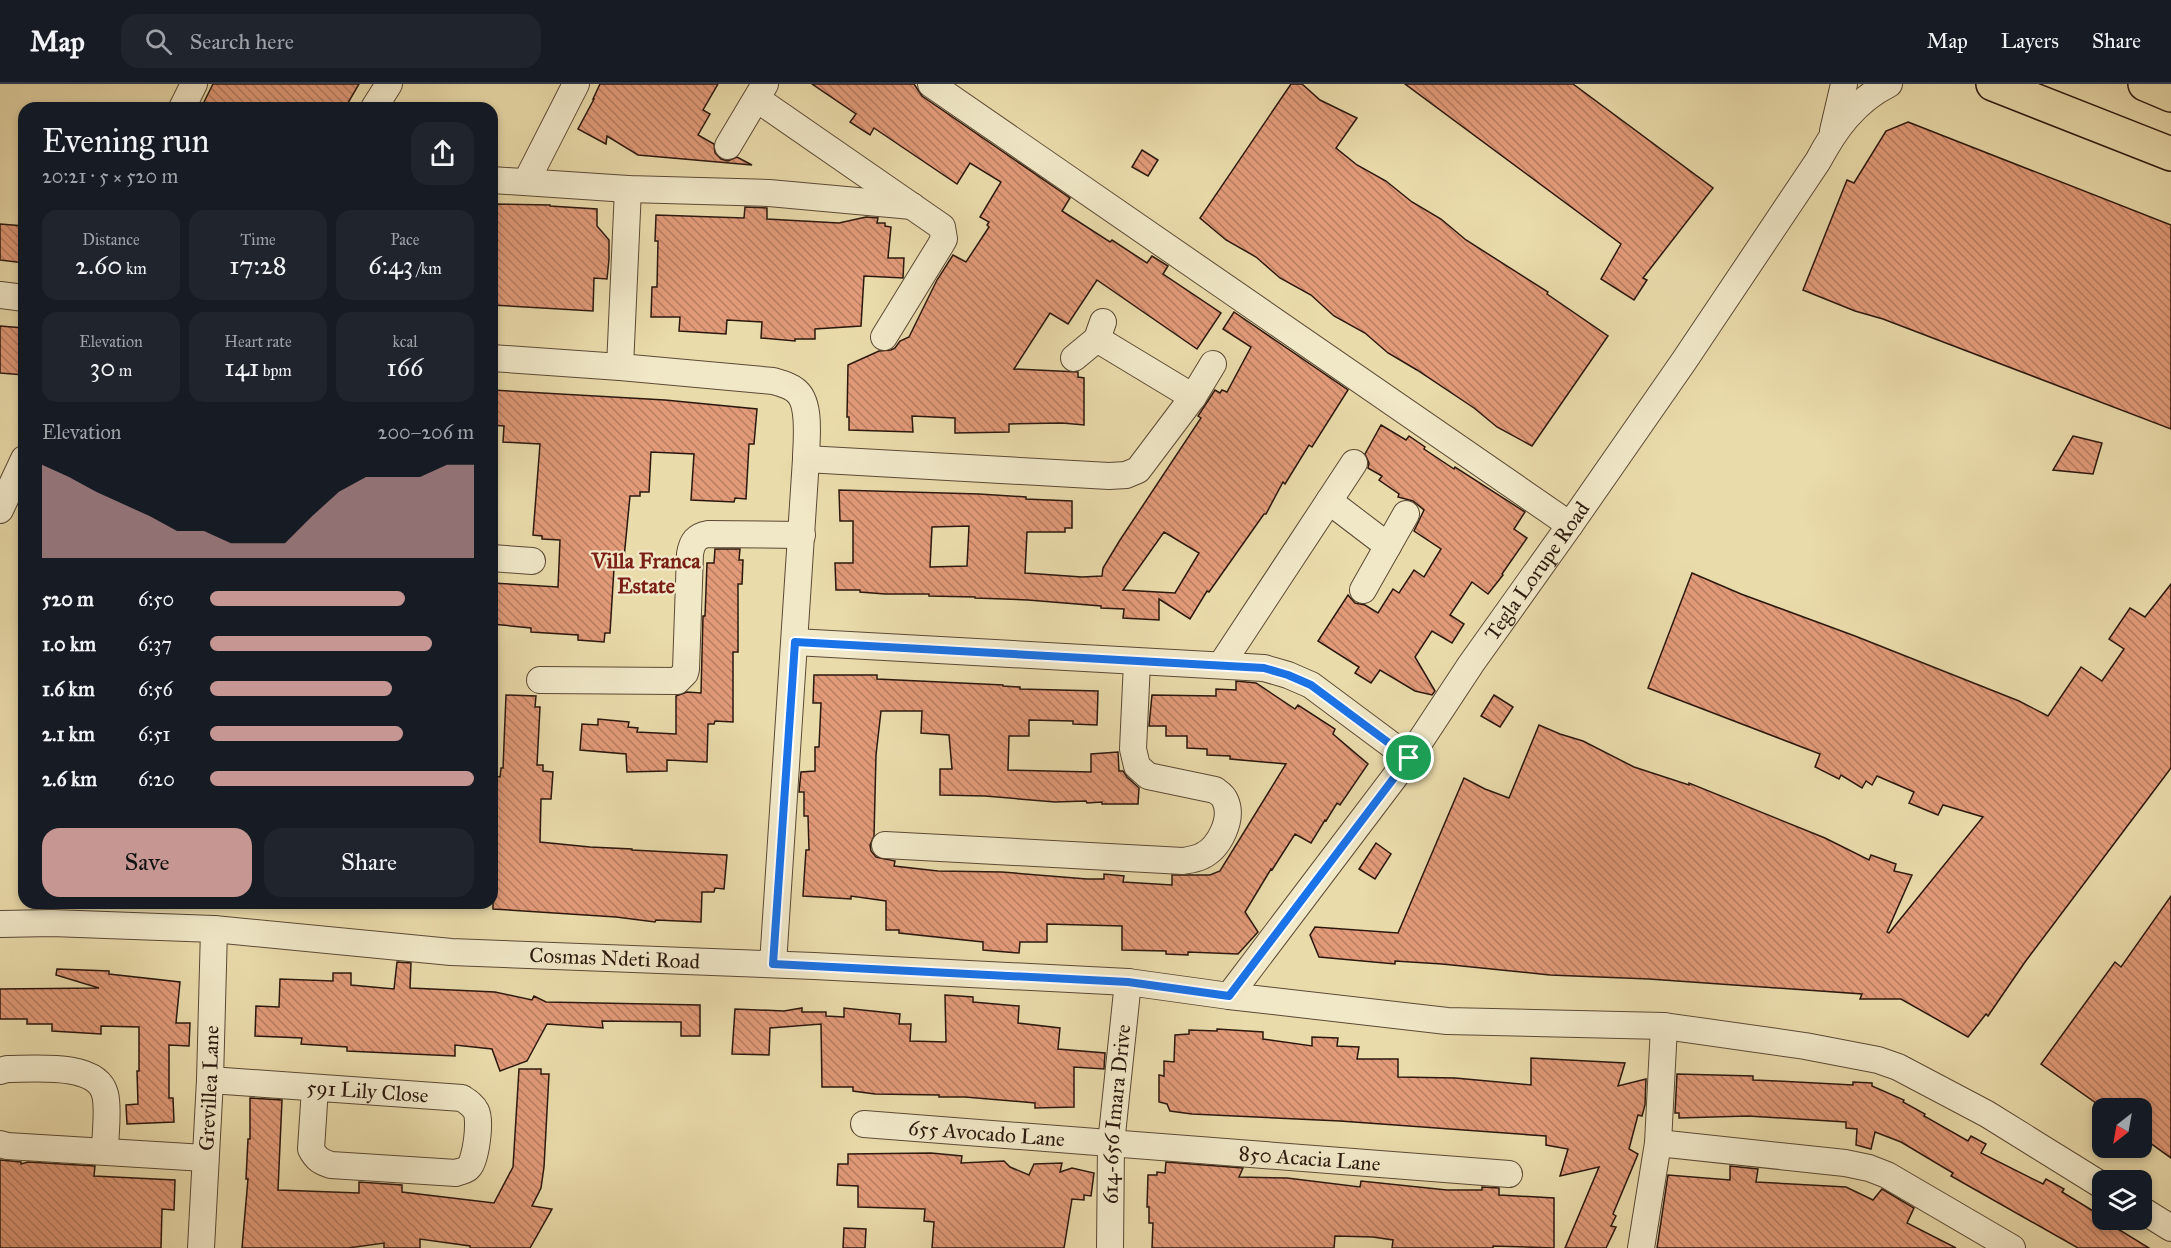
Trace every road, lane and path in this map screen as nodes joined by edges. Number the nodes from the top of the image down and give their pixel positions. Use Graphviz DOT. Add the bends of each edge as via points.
graph roads {
  1 [pos="194,84"];
  2 [pos="389,84"];
  3 [pos="576,84"];
  4 [pos="931,84"];
  5 [pos="1844,84"];
  6 [pos="1889,84"];
  7 [pos="1993,84"];
  8 [pos="2145,84"];
  9 [pos="761,92"];
  10 [pos="2171,95"];
  11 [pos="185,102"];
  12 [pos="378,102"];
  13 [pos="1831,137"];
  14 [pos="728,146"];
  15 [pos="2171,154"];
  16 [pos="498,180"];
  17 [pos="526,182"];
  18 [pos="628,189"];
  19 [pos="912,206"];
  20 [pos="0,295"];
  21 [pos="18,297"];
  22 [pos="884,337"];
  23 [pos="498,358"];
  24 [pos="1074,358"];
  25 [pos="1213,364"];
  26 [pos="620,367"];
  27 [pos="1193,397"];
  28 [pos="806,459"];
  29 [pos="1354,463"];
  30 [pos="18,472"];
  31 [pos="1329,501"];
  32 [pos="0,510"];
  33 [pos="1406,514"];
  34 [pos="1570,525"];
  35 [pos="802,535"];
  36 [pos="1388,546"];
  37 [pos="498,558"];
  38 [pos="532,561"];
  39 [pos="1363,590"];
  40 [pos="795,642"];
  41 [pos="1137,662"];
  42 [pos="1221,665"];
  43 [pos="540,680"];
  44 [pos="1409,758"];
  45 [pos="885,845"];
  46 [pos="0,924"];
  47 [pos="214,929"];
  48 [pos="773,964"];
  49 [pos="1128,982"];
  50 [pos="1229,996"];
  51 [pos="1664,1026"];
  52 [pos="0,1071"];
  53 [pos="210,1080"];
  54 [pos="315,1088"];
  55 [pos="864,1124"];
  56 [pos="1658,1143"];
  57 [pos="0,1144"];
  58 [pos="1111,1144"];
  59 [pos="105,1151"];
  60 [pos="205,1158"];
  61 [pos="1509,1174"];
  62 [pos="2092,1179"];
  63 [pos="2152,1216"];
  64 [pos="2171,1228"];
  65 [pos="201,1248"];
  66 [pos="1110,1248"];
  67 [pos="1641,1248"];
  68 [pos="2012,1248"];
  1 -- 11 [label="street"];
  2 -- 12 [label="street"];
  3 -- 17 [label="street"];
  4 -- 34 [label="street"];
  5 -- 13 [label="street, Tegla Lorupe Road"];
  6 -- 13 [label="street, Tegla Lorupe Road" via="1857,105"];
  7 -- 15 [label="highway"];
  8 -- 10 [label="highway"];
  9 -- 14 [label="street"];
  9 -- 19 [label="street"];
  13 -- 34 [label="street, Tegla Lorupe Road" via="1684,361"];
  16 -- 17 [label="street"];
  17 -- 18 [label="street"];
  18 -- 19 [label="street" via="769,193"];
  18 -- 26 [label="street"];
  19 -- 22 [label="street" via="942,227 944,239"];
  20 -- 21 [label="street"];
  23 -- 26 [label="street"];
  24 -- 27 [label="street" via="1100,331"];
  25 -- 27 [label="street"];
  26 -- 28 [label="street" via="785,384 795,389 807,415"];
  27 -- 28 [label="street" via="1147,460 1126,475"];
  28 -- 35 [label="street"];
  29 -- 31 [label="street"];
  30 -- 32 [label="street"];
  31 -- 36 [label="street"];
  31 -- 42 [label="street"];
  33 -- 36 [label="street"];
  34 -- 44 [label="street, Tegla Lorupe Road"];
  35 -- 40 [label="street"];
  35 -- 43 [label="street" via="708,534 696,539 690,554 685,673 676,681"];
  36 -- 39 [label="street"];
  37 -- 38 [label="street"];
  40 -- 41 [label="street"];
  40 -- 48 [label="street"];
  41 -- 42 [label="street"];
  41 -- 45 [label="street" via="1133,749 1137,766 1148,776 1215,790 1225,797 1224,829 1218,842 1201,857 1183,861"];
  42 -- 44 [label="street" via="1264,668 1311,685"];
  44 -- 50 [label="street, Tegla Lorupe Road"];
  46 -- 47 [label="street, Cosmas Ndeti Road"];
  47 -- 48 [label="street, Cosmas Ndeti Road" via="451,952"];
  47 -- 53 [label="street, Grevillea Lane"];
  48 -- 49 [label="street, Cosmas Ndeti Road"];
  49 -- 50 [label="street, Cosmas Ndeti Road"];
  49 -- 58 [label="street, 614-656 Imara Drive"];
  50 -- 51 [label="street, Cosmas Ndeti Road" via="1447,1021"];
  51 -- 56 [label="street"];
  51 -- 62 [label="street, Cosmas Ndeti Road" via="1878,1060 1986,1114"];
  52 -- 59 [label="street" via="70,1071 99,1082 106,1096"];
  53 -- 54 [label="street, 591 Lily Close"];
  53 -- 60 [label="street, Grevillea Lane"];
  54 -- 54 [label="street, 591 Lily Close" via="462,1098 478,1116 476,1153 470,1166 456,1173 323,1162 311,1149"];
  55 -- 58 [label="street, 655 Avocado Lane"];
  56 -- 67 [label="street"];
  56 -- 68 [label="street" via="1869,1168"];
  57 -- 59 [label="street"];
  58 -- 61 [label="street, 850 Acacia Lane"];
  58 -- 66 [label="street, 614-656 Imara Drive"];
  59 -- 60 [label="street"];
  60 -- 65 [label="street, Grevillea Lane"];
  63 -- 64 [label="street"];
}
